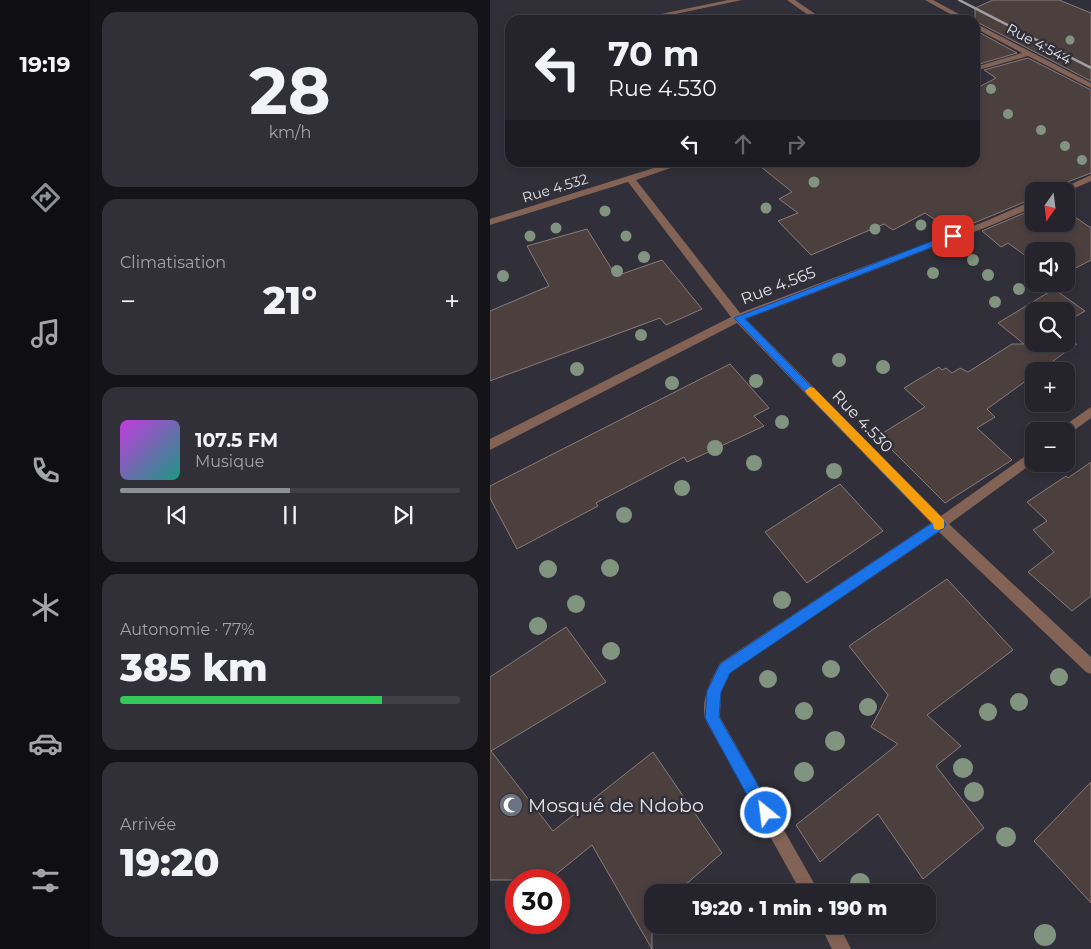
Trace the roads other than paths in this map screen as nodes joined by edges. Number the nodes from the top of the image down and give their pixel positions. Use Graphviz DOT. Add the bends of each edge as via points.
graph roads {
  1 [pos="739,0"];
  2 [pos="790,0"];
  3 [pos="928,0"];
  4 [pos="662,15"];
  5 [pos="812,15"];
  6 [pos="956,15"];
  7 [pos="980,27"];
  8 [pos="1030,53"];
  9 [pos="980,68"];
  10 [pos="1091,86"];
  11 [pos="669,167"];
  12 [pos="1091,178"];
  13 [pos="631,180"];
  14 [pos="1075,185"];
  15 [pos="1025,207"];
  16 [pos="490,222"];
  17 [pos="738,318"];
  18 [pos="1091,412"];
  19 [pos="1075,424"];
  20 [pos="490,445"];
  21 [pos="1025,462"];
  22 [pos="940,524"];
  23 [pos="1091,667"];
  24 [pos="805,884"];
  25 [pos="833,934"];
  26 [pos="842,949"];
  1 -- 4 [label="street"];
  2 -- 5 [label="street"];
  3 -- 6 [label="street"];
  7 -- 8 [label="street, Rue 4.544"];
  8 -- 9 [label="street"];
  8 -- 10 [label="street, Rue 4.544"];
  11 -- 13 [label="street, Rue 4.532"];
  12 -- 14 [label="street"];
  13 -- 16 [label="street, Rue 4.532"];
  13 -- 17 [label="street, Rue 4.530"];
  15 -- 17 [label="street, Rue 4.565"];
  17 -- 20 [label="street, Rue 4.565"];
  17 -- 22 [label="street, Rue 4.530"];
  18 -- 19 [label="street"];
  21 -- 22 [label="street"];
  22 -- 23 [label="street, Rue 4.530"];
  22 -- 24 [label="street" via="725,668 714,691 712,718"];
  25 -- 26 [label="street"];
}
